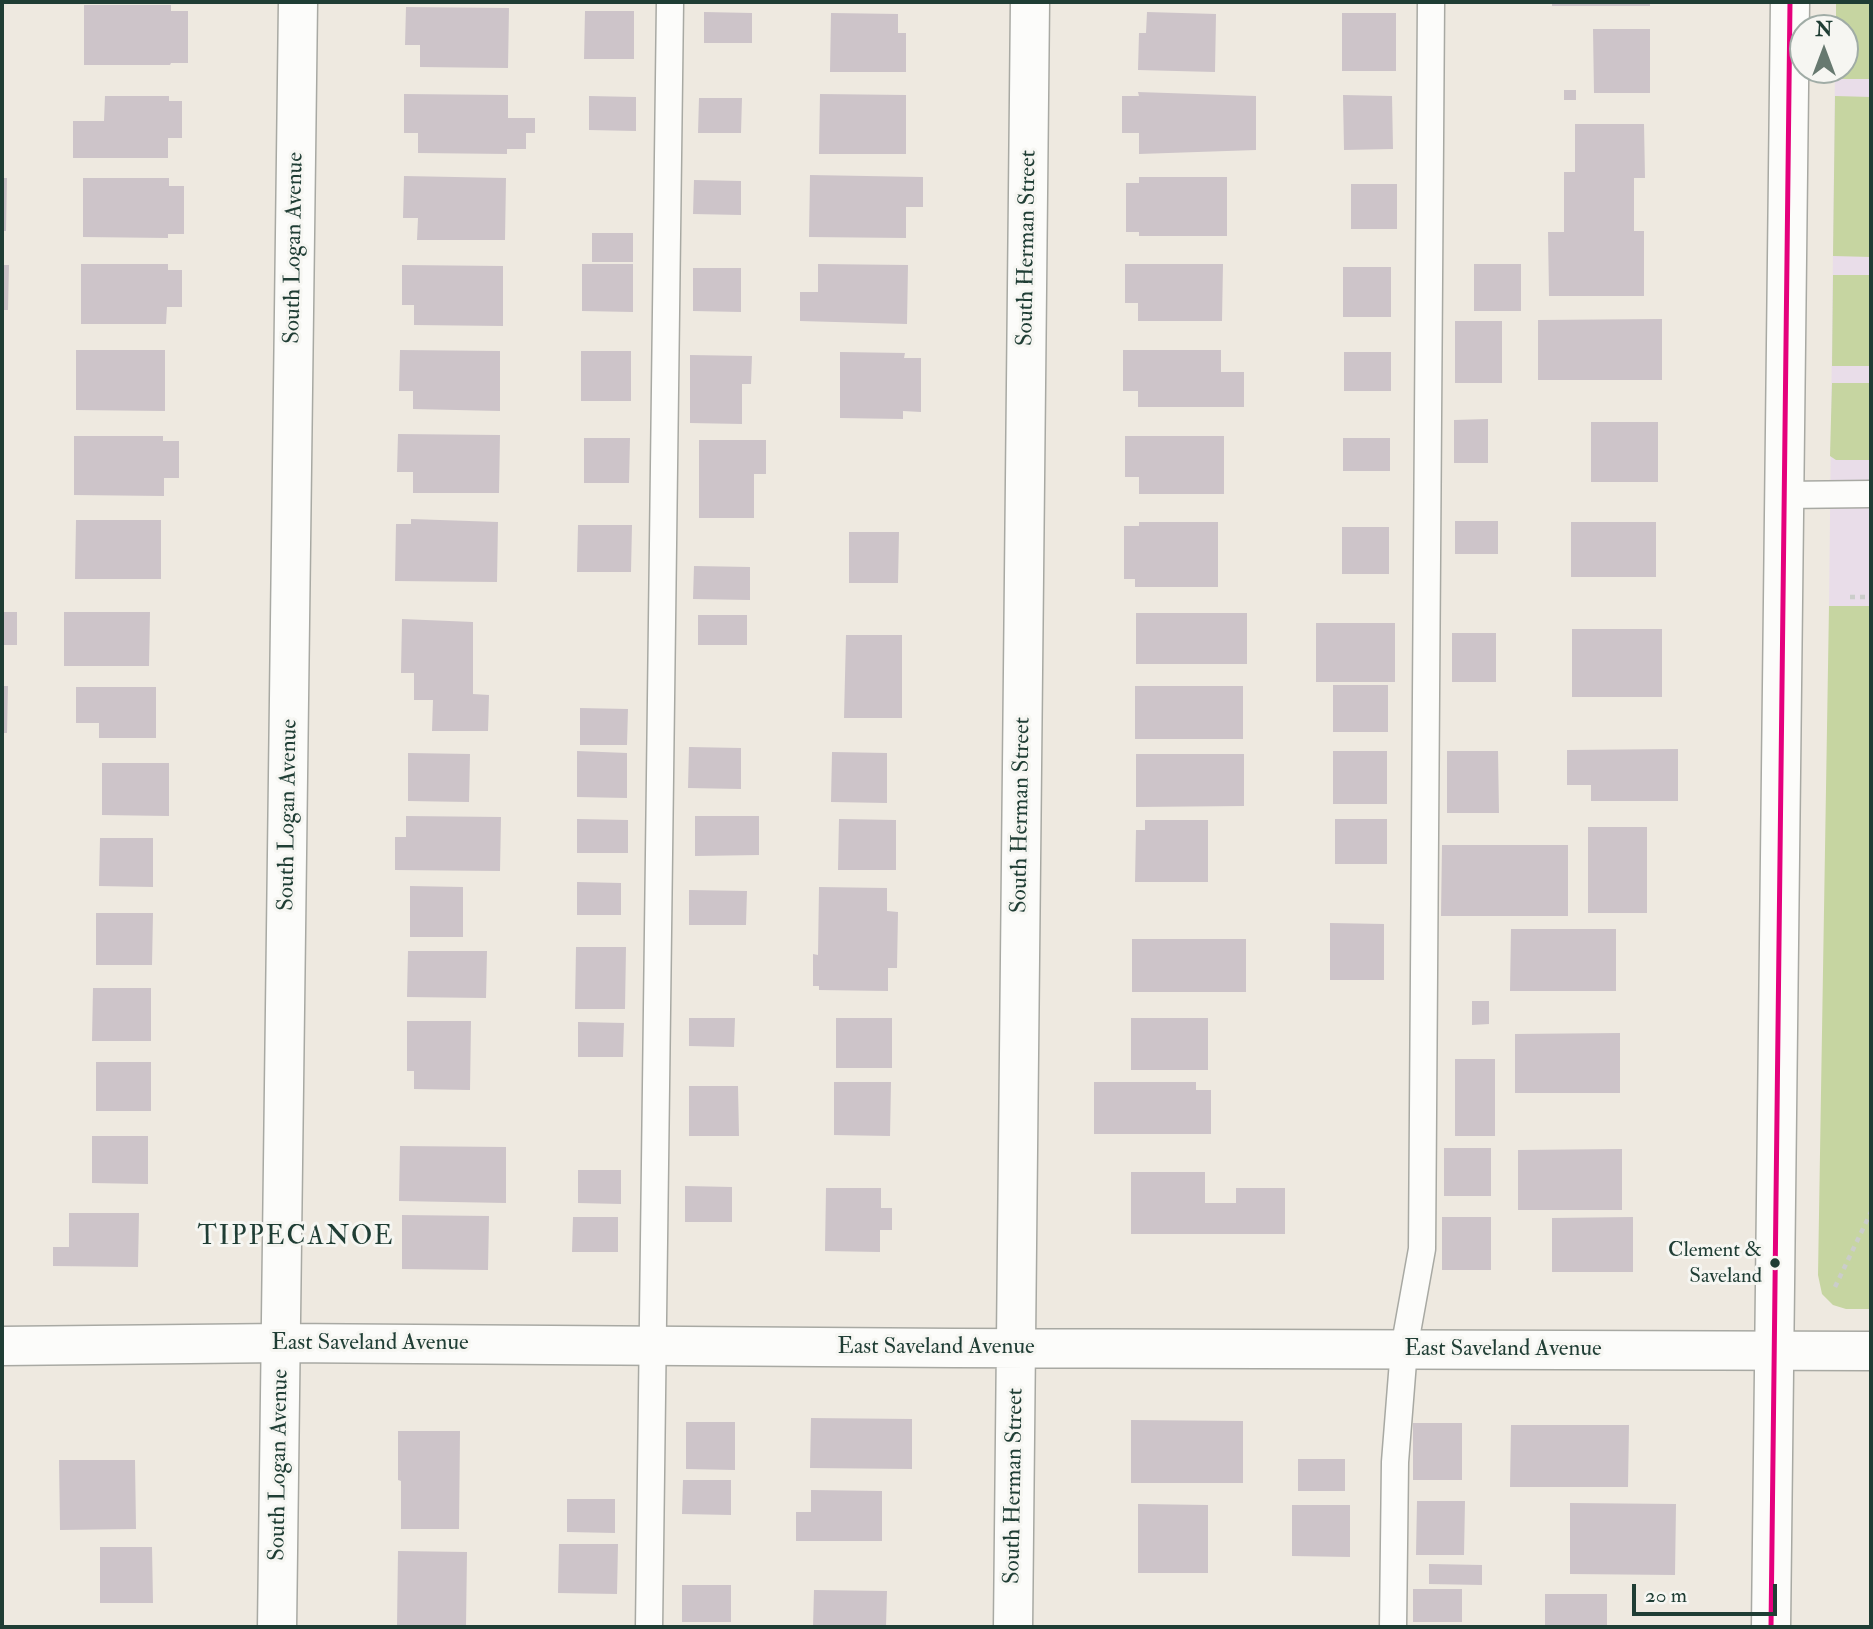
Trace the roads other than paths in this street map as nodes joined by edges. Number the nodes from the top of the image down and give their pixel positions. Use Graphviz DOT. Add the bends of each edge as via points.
graph roads {
  1 [pos="298,2"];
  2 [pos="670,2"];
  3 [pos="1031,2"];
  4 [pos="1431,2"];
  5 [pos="1790,2"];
  6 [pos="1871,494"];
  7 [pos="1783,495"];
  8 [pos="282,1343"];
  9 [pos="2,1346"];
  10 [pos="652,1346"];
  11 [pos="1016,1348"];
  12 [pos="1404,1349"];
  13 [pos="1776,1350"];
  14 [pos="1871,1351"];
  15 [pos="277,1627"];
  16 [pos="649,1627"];
  17 [pos="1013,1627"];
  18 [pos="1393,1627"];
  19 [pos="1771,1627"];
  1 -- 8 [label="street, South Logan Avenue"];
  2 -- 10 [label="lane"];
  3 -- 11 [label="street, South Herman Street"];
  4 -- 12 [label="lane" via="1422,1249"];
  5 -- 7 [label="street"];
  6 -- 7 [label="lane"];
  7 -- 13 [label="street"];
  8 -- 9 [label="street, East Saveland Avenue"];
  8 -- 10 [label="street, East Saveland Avenue"];
  8 -- 15 [label="street, South Logan Avenue"];
  10 -- 11 [label="street, East Saveland Avenue"];
  10 -- 16 [label="lane"];
  11 -- 12 [label="street, East Saveland Avenue"];
  11 -- 17 [label="street, South Herman Street"];
  12 -- 13 [label="street, East Saveland Avenue"];
  12 -- 18 [label="lane" via="1395,1462"];
  13 -- 14 [label="street, East Saveland Avenue"];
  13 -- 19 [label="street"];
}
